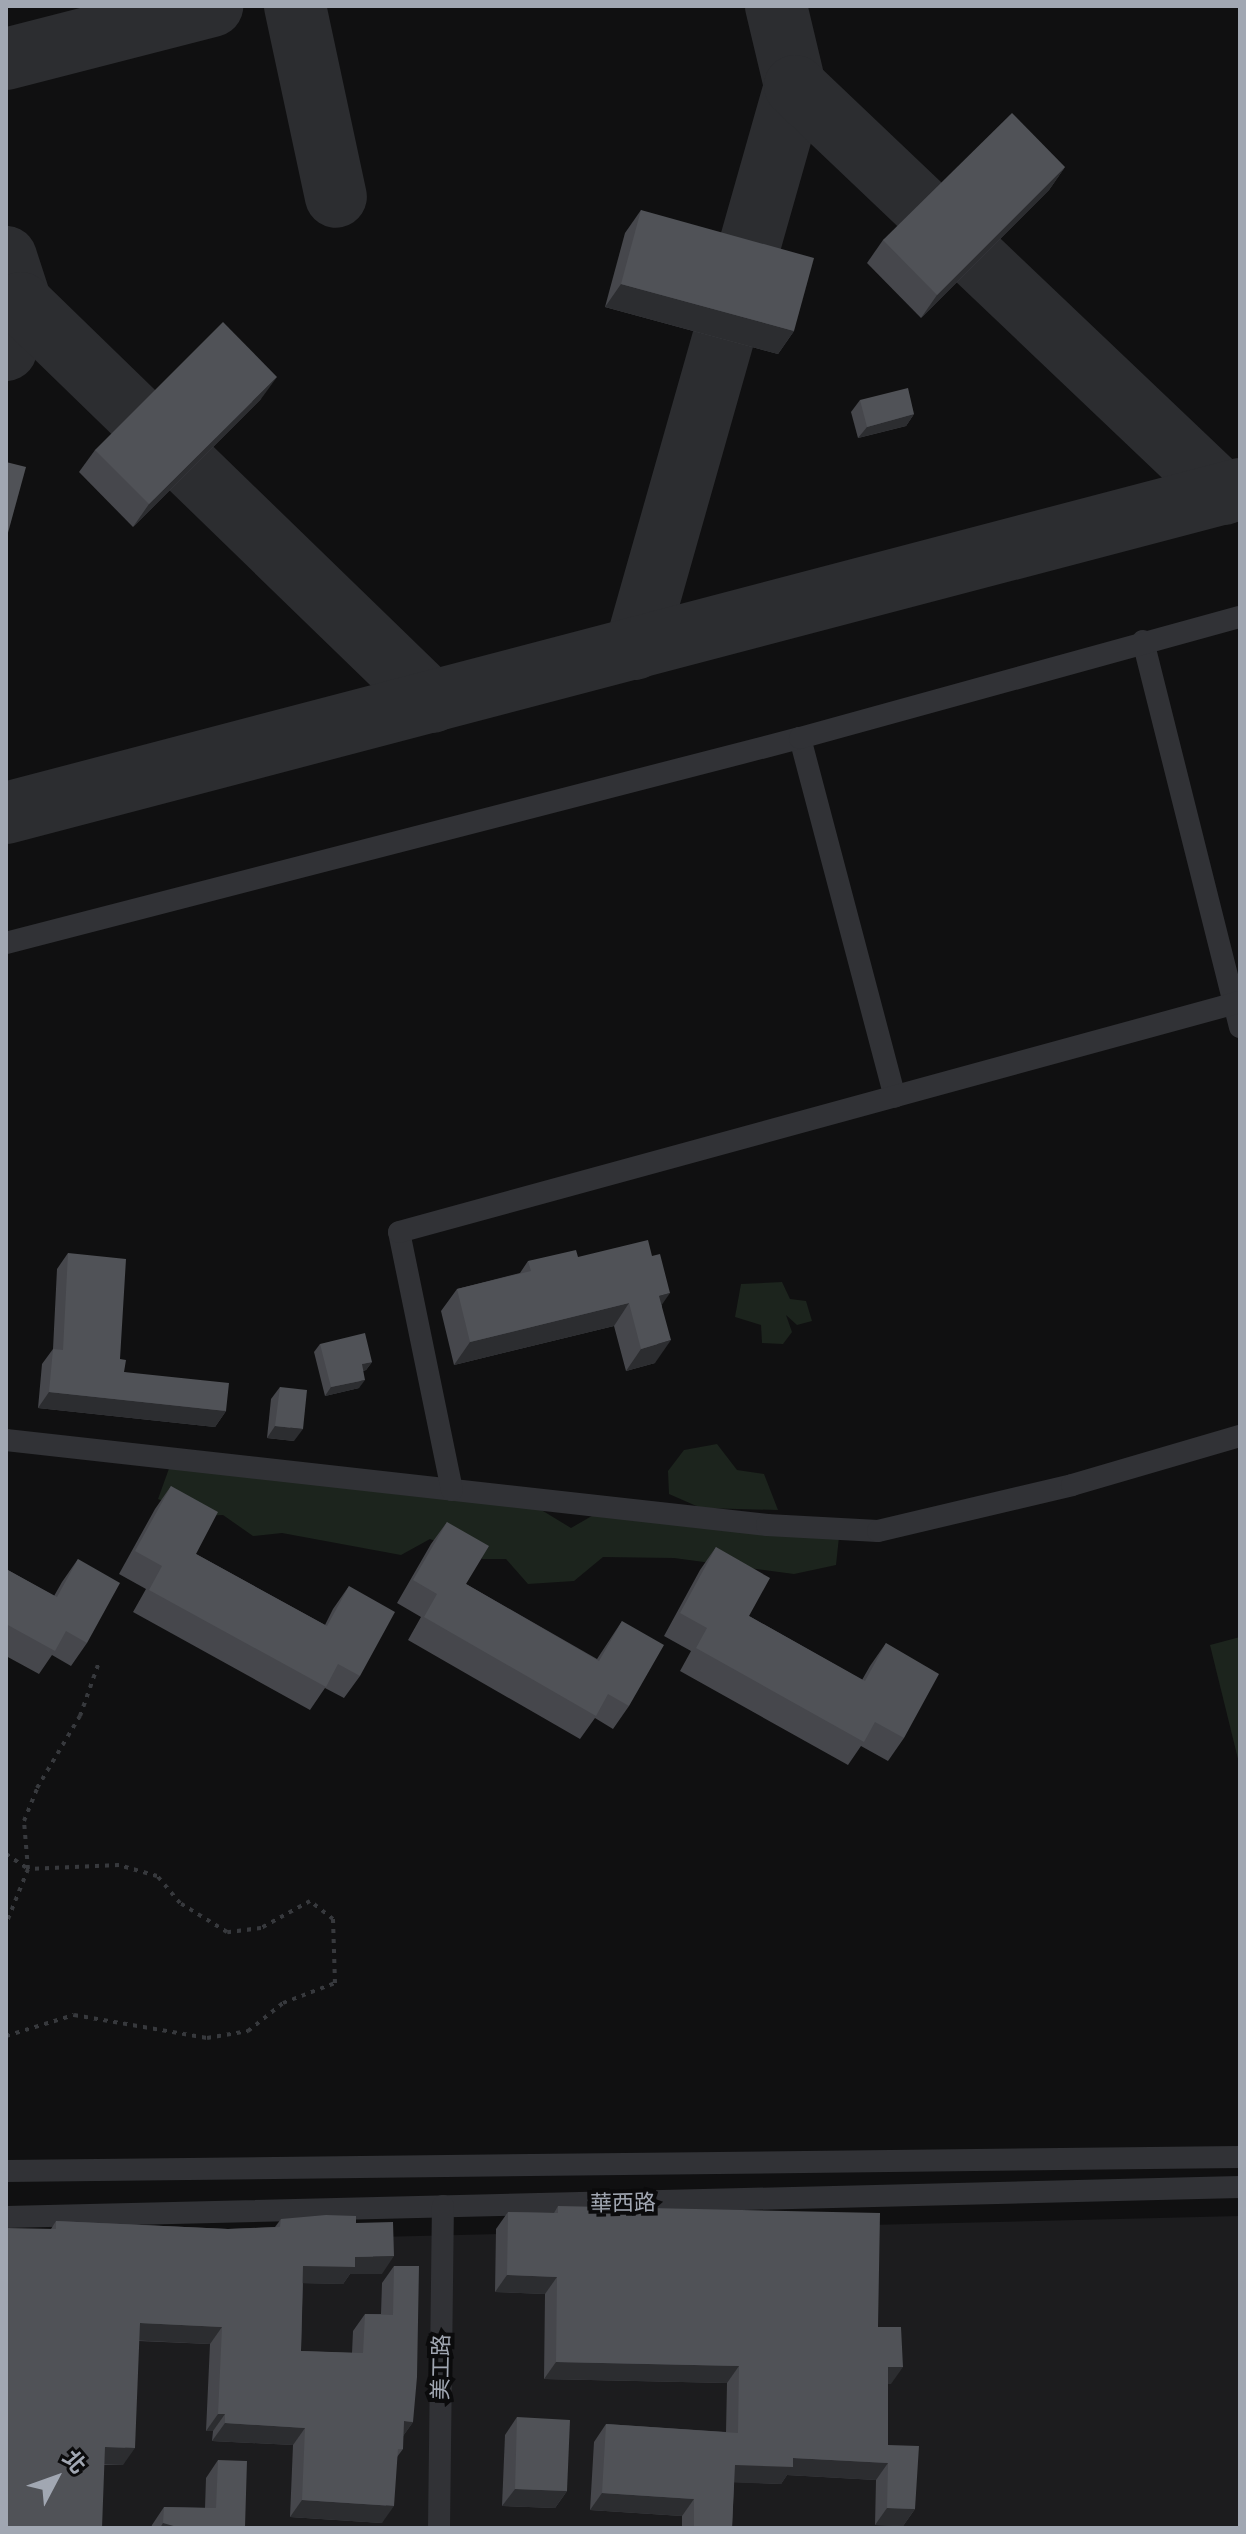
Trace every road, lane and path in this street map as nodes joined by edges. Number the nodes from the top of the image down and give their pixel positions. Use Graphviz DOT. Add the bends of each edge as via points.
graph roads {
  1 [pos="1240,617"];
  2 [pos="1143,641"];
  3 [pos="800,738"];
  4 [pos="6,943"];
  5 [pos="1237,1002"];
  6 [pos="1240,1027"];
  7 [pos="895,1097"];
  8 [pos="1240,1436"];
  9 [pos="6,1440"];
  10 [pos="452,1490"];
  11 [pos="99,1662"];
  12 [pos="6,1854"];
  13 [pos="28,1869"];
  14 [pos="6,1924"];
  15 [pos="6,2036"];
  16 [pos="1240,2157"];
  17 [pos="6,2171"];
  18 [pos="1240,2187"];
  19 [pos="443,2206"];
  20 [pos="6,2217"];
  21 [pos="439,2528"];
  1 -- 2 [label="street"];
  2 -- 3 [label="street"];
  2 -- 5 [label="street"];
  3 -- 4 [label="street"];
  3 -- 7 [label="street"];
  5 -- 6 [label="street"];
  5 -- 7 [label="street"];
  7 -- 10 [label="street" via="399,1232"];
  8 -- 10 [label="street" via="1072,1485 878,1531 767,1525"];
  9 -- 10 [label="street"];
  11 -- 13 [label="path" via="80,1716 37,1788 24,1821"];
  12 -- 13 [label="path"];
  13 -- 14 [label="path"];
  13 -- 15 [label="path" via="119,1865 157,1876 180,1903 227,1932 261,1928 310,1901 333,1919 335,1983 283,2003 248,2031 207,2038 74,2015"];
  16 -- 17 [label="street"];
  18 -- 19 [label="street, 華西路"];
  19 -- 20 [label="street, 華西路"];
  19 -- 21 [label="street, 美工路"];
}
